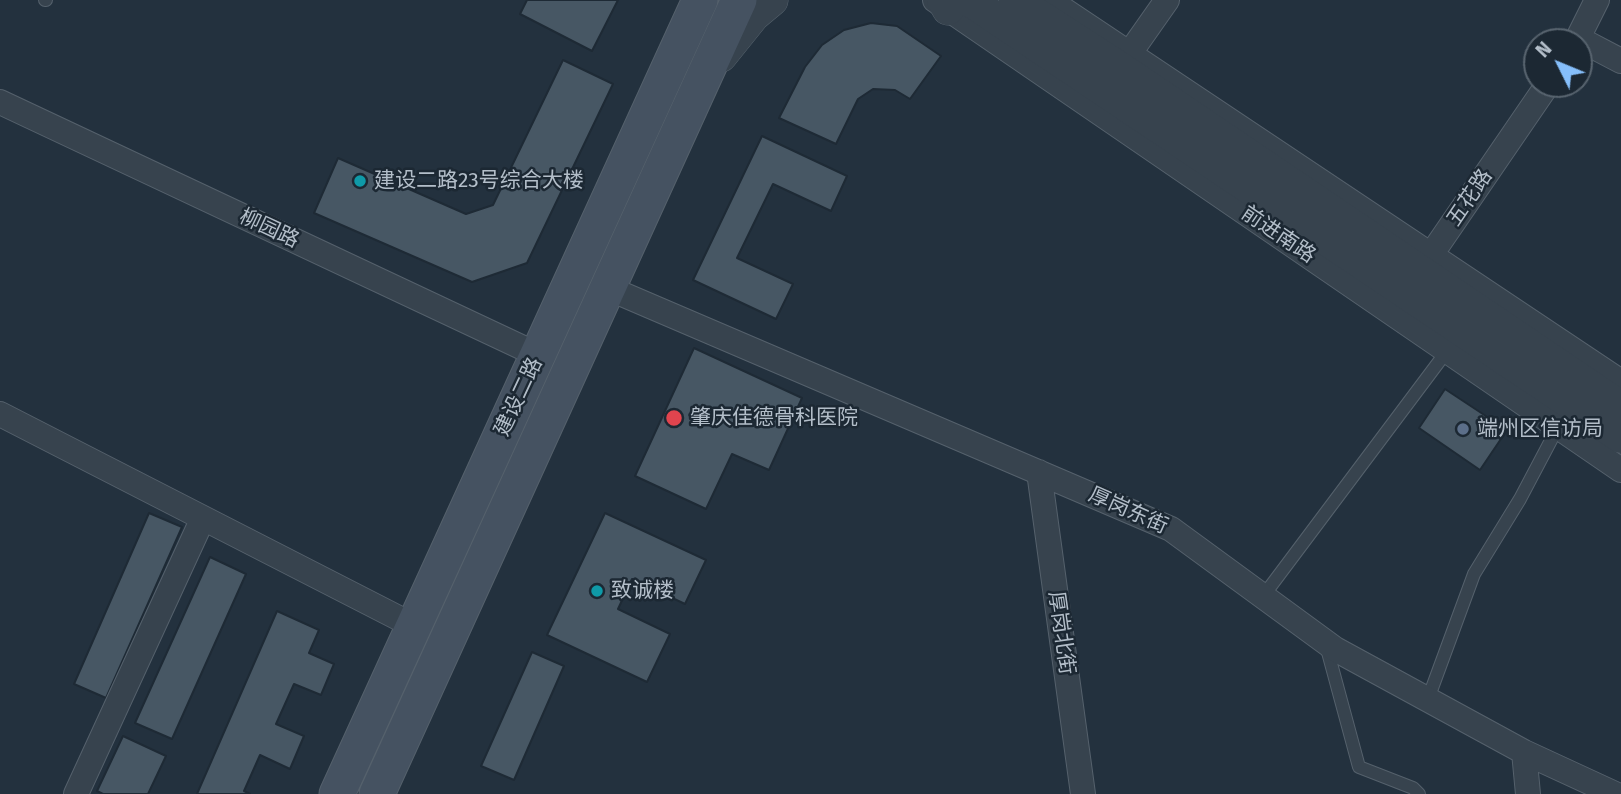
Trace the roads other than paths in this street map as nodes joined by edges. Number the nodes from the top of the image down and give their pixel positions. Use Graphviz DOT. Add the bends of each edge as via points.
graph roads {
  1 [pos="700,0"];
  2 [pos="739,0"];
  3 [pos="772,0"];
  4 [pos="1015,0"];
  5 [pos="1049,0"];
  6 [pos="1167,0"];
  7 [pos="1597,0"];
  8 [pos="948,2"];
  9 [pos="1583,28"];
  10 [pos="1593,48"];
  11 [pos="1621,61"];
  12 [pos="704,76"];
  13 [pos="1111,80"];
  14 [pos="1538,98"];
  15 [pos="0,102"];
  16 [pos="1412,283"];
  17 [pos="608,288"];
  18 [pos="1447,351"];
  19 [pos="538,355"];
  20 [pos="1621,382"];
  21 [pos="1621,407"];
  22 [pos="0,414"];
  23 [pos="1558,427"];
  24 [pos="1621,437"];
  25 [pos="1621,470"];
  26 [pos="1039,472"];
  27 [pos="203,518"];
  28 [pos="1264,595"];
  29 [pos="414,626"];
  30 [pos="1325,641"];
  31 [pos="1428,699"];
  32 [pos="1524,752"];
  33 [pos="76,794"];
  34 [pos="337,794"];
  35 [pos="377,794"];
  36 [pos="1083,794"];
  37 [pos="1419,794"];
  38 [pos="1528,794"];
  39 [pos="1615,794"];
  1 -- 19 [label="main road, 建设二路"];
  2 -- 12 [label="main road, 建设二路"];
  3 -- 12 [label="street"];
  4 -- 13 [label="street, 前进南路"];
  5 -- 13 [label="street, 前进南路"];
  6 -- 13 [label="street"];
  7 -- 9 [label="street"];
  8 -- 13 [label="street, 前进南路"];
  10 -- 11 [label="street"];
  12 -- 17 [label="main road, 建设二路"];
  13 -- 16 [label="street, 前进南路"];
  13 -- 16 [label="street, 前进南路"];
  14 -- 16 [label="street, 五花路"];
  15 -- 19 [label="street, 柳园路"];
  16 -- 18 [label="street, 前进南路"];
  16 -- 20 [label="street, 前进南路"];
  16 -- 21 [label="street, 前进南路"];
  16 -- 24 [label="street, 前进南路"];
  17 -- 26 [label="street, 厚岗东街"];
  17 -- 35 [label="main road, 建设二路"];
  18 -- 23 [label="street, 前进南路"];
  18 -- 28 [label="lane"];
  19 -- 29 [label="main road, 建设二路"];
  22 -- 27 [label="street"];
  23 -- 25 [label="street, 前进南路"];
  23 -- 31 [label="lane" via="1474,574"];
  26 -- 28 [label="street, 厚岗东街" via="1171,529"];
  26 -- 36 [label="street, 厚岗北街"];
  27 -- 29 [label="street"];
  27 -- 33 [label="street"];
  28 -- 30 [label="street, 厚岗东街"];
  29 -- 34 [label="main road, 建设二路"];
  30 -- 31 [label="street, 厚岗东街"];
  30 -- 37 [label="lane" via="1359,767"];
  31 -- 32 [label="street, 厚岗东街"];
  32 -- 38 [label="street"];
  32 -- 39 [label="street, 厚岗东街"];
}
